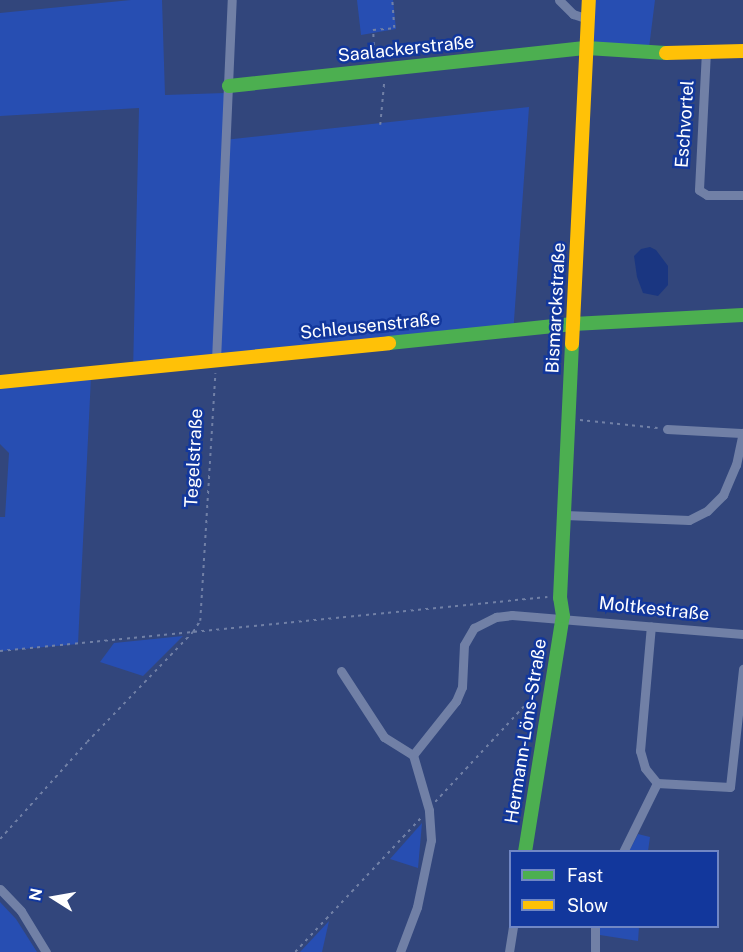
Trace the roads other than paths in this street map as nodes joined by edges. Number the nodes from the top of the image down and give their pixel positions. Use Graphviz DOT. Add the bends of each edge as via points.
graph roads {
  1 [pos="232,0"];
  2 [pos="559,0"];
  3 [pos="589,0"];
  4 [pos="588,19"];
  5 [pos="587,48"];
  6 [pos="706,51"];
  7 [pos="743,51"];
  8 [pos="229,86"];
  9 [pos="743,195"];
  10 [pos="743,315"];
  11 [pos="573,324"];
  12 [pos="216,360"];
  13 [pos="0,382"];
  14 [pos="667,429"];
  15 [pos="742,433"];
  16 [pos="565,515"];
  17 [pos="562,616"];
  18 [pos="651,626"];
  19 [pos="743,634"];
  20 [pos="743,669"];
  21 [pos="342,671"];
  22 [pos="413,755"];
  23 [pos="657,783"];
  24 [pos="525,850"];
  25 [pos="624,850"];
  26 [pos="0,889"];
  27 [pos="513,928"];
  28 [pos="595,928"];
  29 [pos="46,952"];
  30 [pos="400,952"];
  31 [pos="509,952"];
  32 [pos="595,952"];
  1 -- 8 [label="street"];
  2 -- 4 [label="street" via="573,14"];
  3 -- 4 [label="street, Bismarckstraße"];
  4 -- 5 [label="street, Bismarckstraße"];
  5 -- 6 [label="street, Saalackerstraße" via="636,54"];
  5 -- 8 [label="street, Saalackerstraße"];
  5 -- 11 [label="street, Bismarckstraße"];
  6 -- 7 [label="street, Saalackerstraße"];
  6 -- 9 [label="street, Eschvortel" via="699,189 707,195"];
  8 -- 12 [label="street"];
  10 -- 11 [label="street, Schleusenstraße"];
  11 -- 12 [label="street, Schleusenstraße"];
  11 -- 16 [label="street, Bismarckstraße"];
  12 -- 13 [label="street, Schleusenstraße"];
  14 -- 15 [label="street"];
  15 -- 16 [label="street" via="736,465 723,495 707,511 689,520"];
  16 -- 17 [label="street, Bismarckstraße"];
  17 -- 18 [label="street, Moltkestraße"];
  17 -- 22 [label="street, Moltkestraße" via="496,617 474,628 464,645 462,687 456,701"];
  17 -- 24 [label="street, Hermann-Löns-Straße"];
  18 -- 19 [label="street, Moltkestraße"];
  18 -- 23 [label="street" via="640,751 645,768"];
  20 -- 23 [label="street" via="730,787"];
  21 -- 22 [label="street" via="384,737"];
  22 -- 30 [label="street" via="429,810 431,840"];
  23 -- 25 [label="street"];
  26 -- 29 [label="street" via="21,911"];
  27 -- 31 [label="street"];
  28 -- 32 [label="street"];
}
